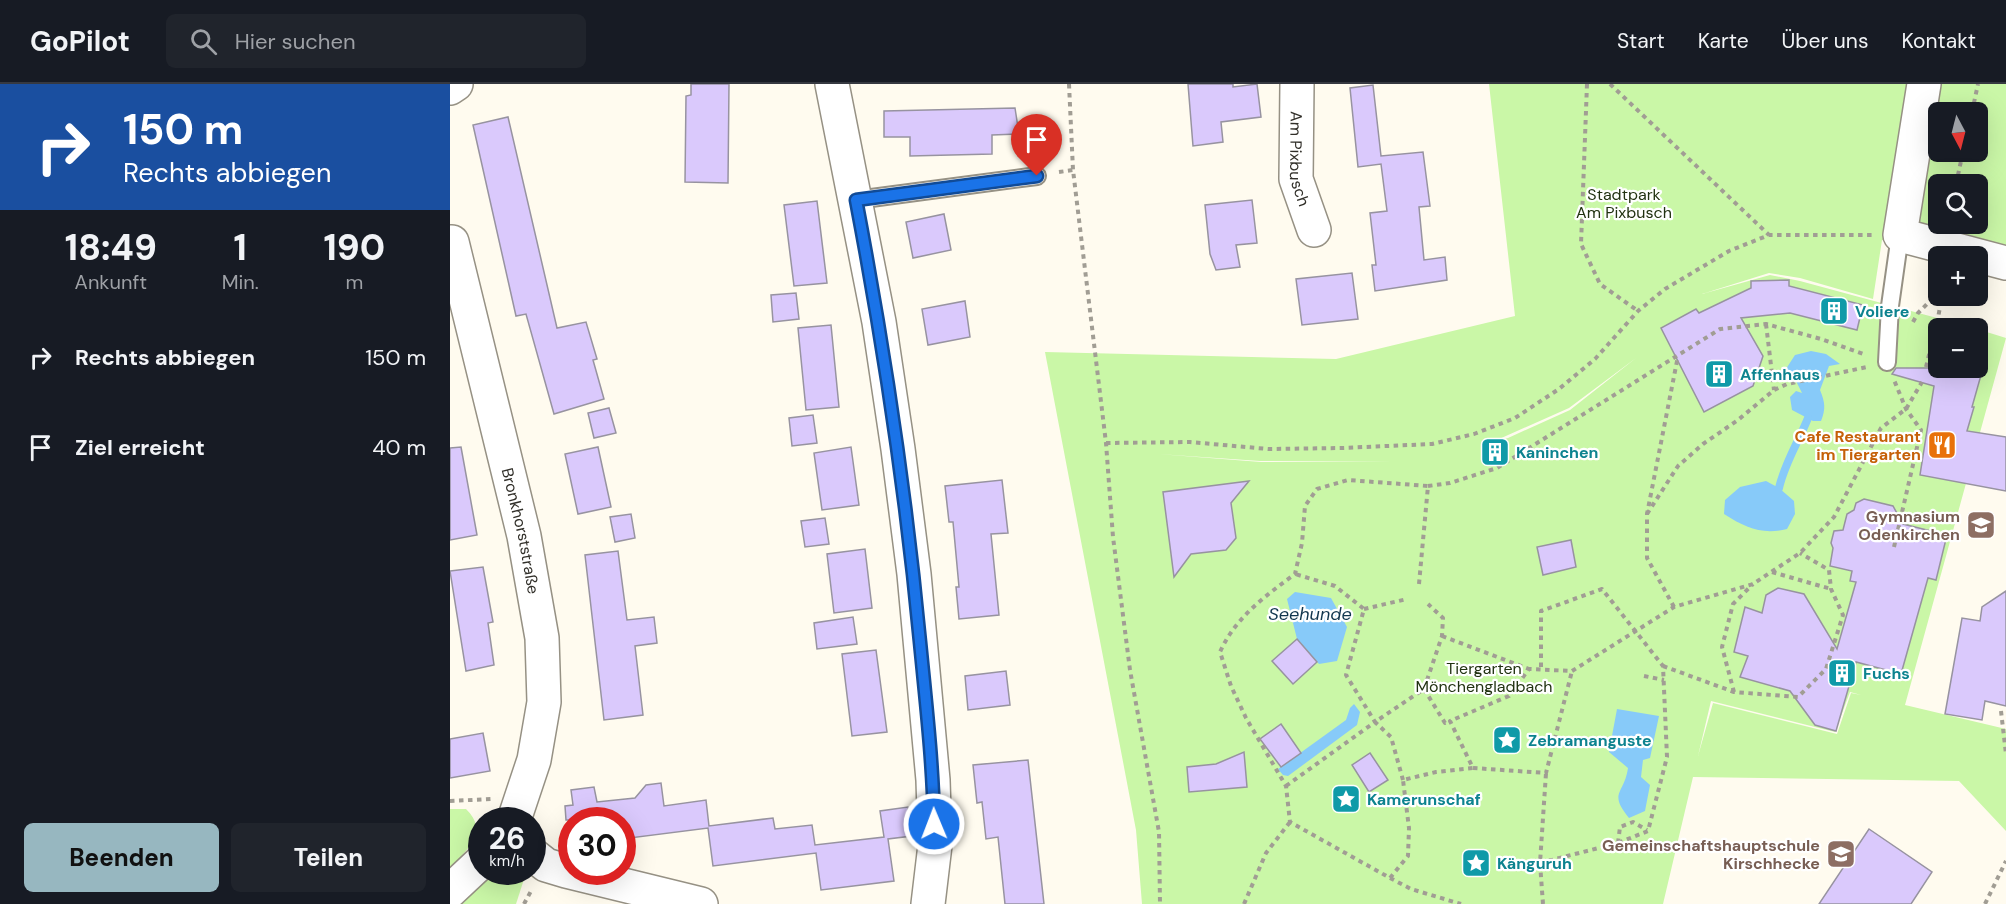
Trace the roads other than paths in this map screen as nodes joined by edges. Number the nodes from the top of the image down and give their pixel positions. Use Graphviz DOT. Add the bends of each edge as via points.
graph roads {
  1 [pos="456,84"];
  2 [pos="832,84"];
  3 [pos="1297,84"];
  4 [pos="1924,84"];
  5 [pos="450,88"];
  6 [pos="1037,176"];
  7 [pos="856,200"];
  8 [pos="1314,230"];
  9 [pos="1900,234"];
  10 [pos="451,240"];
  11 [pos="2006,263"];
  12 [pos="1887,362"];
  13 [pos="519,807"];
  14 [pos="546,865"];
  15 [pos="468,874"];
  16 [pos="450,891"];
  17 [pos="701,904"];
  18 [pos="928,904"];
  1 -- 5 [label="street"];
  2 -- 7 [label="street"];
  3 -- 8 [label="street, Am Pixbusch" via="1296,180"];
  4 -- 9 [label="street"];
  6 -- 7 [label="lane"];
  7 -- 18 [label="street" via="883,345 915,585 933,780 935,846"];
  9 -- 11 [label="street"];
  9 -- 12 [label="lane"];
  10 -- 13 [label="street, Bronkhorststraße" via="524,536 542,638 544,702 534,760"];
  14 -- 17 [label="street"];
  15 -- 16 [label="street"];
}
